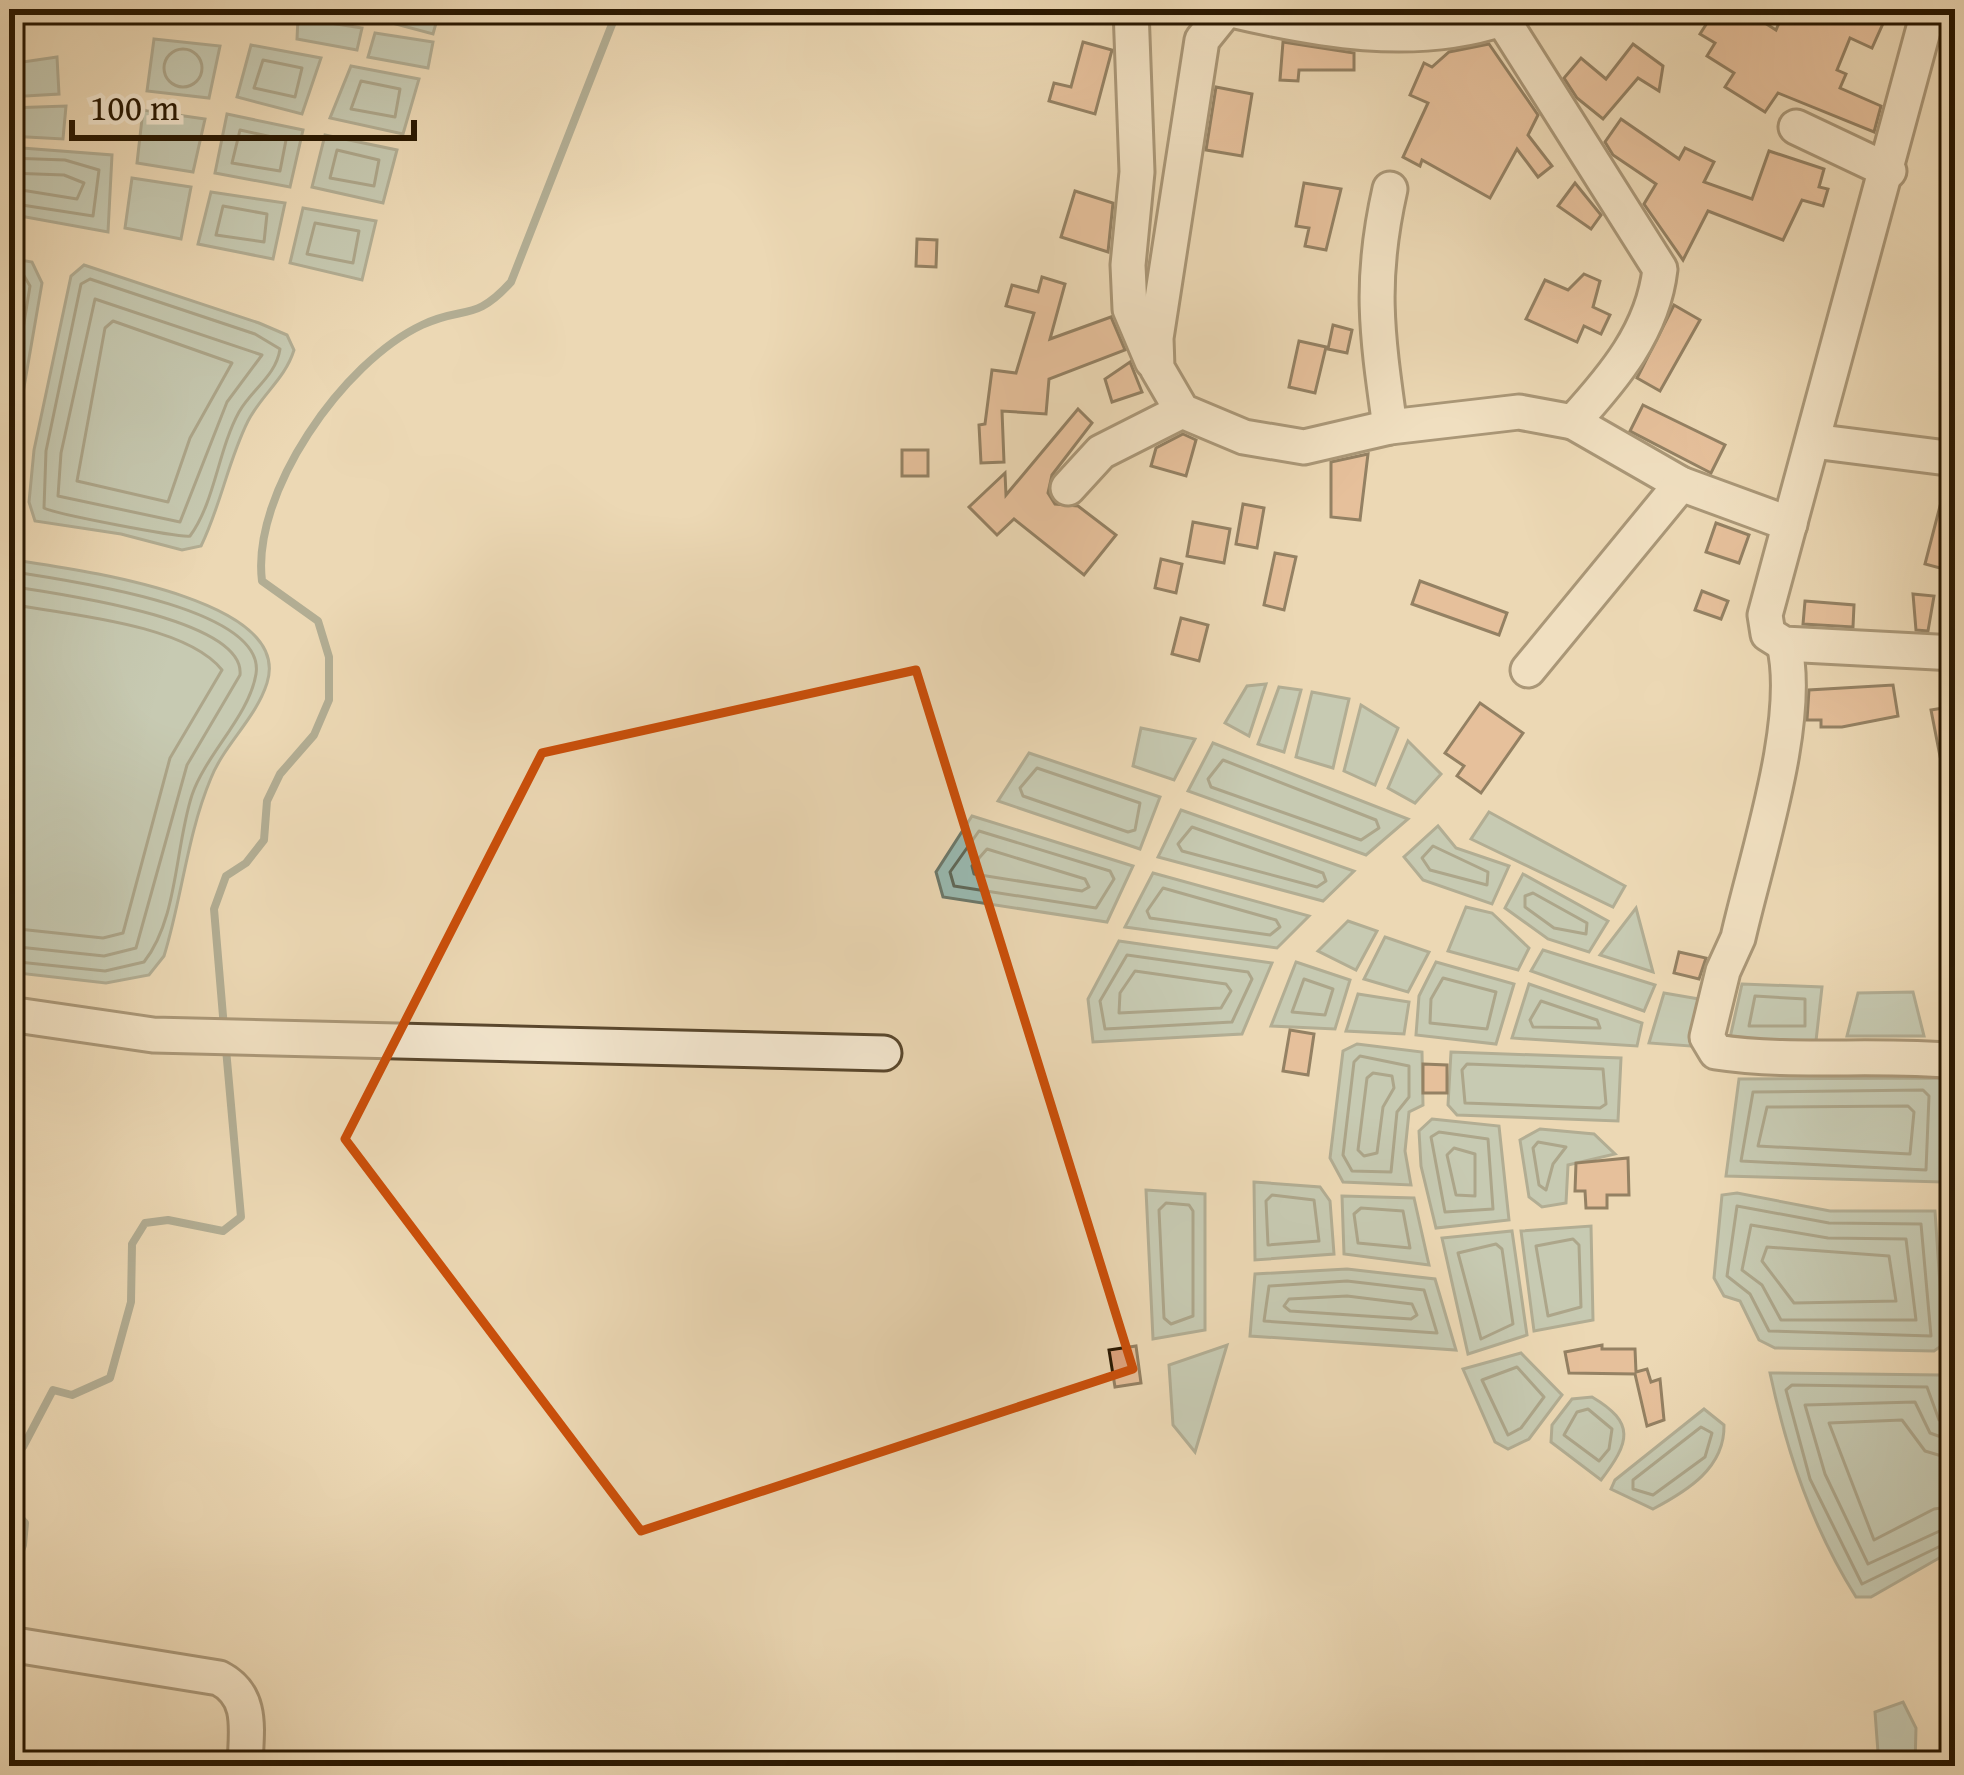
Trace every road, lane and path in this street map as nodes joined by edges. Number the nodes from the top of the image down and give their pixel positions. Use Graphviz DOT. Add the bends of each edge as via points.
graph roads {
  1 [pos="1131,9"];
  2 [pos="1930,9"];
  3 [pos="1498,14"];
  4 [pos="1955,16"];
  5 [pos="1796,127"];
  6 [pos="1888,171"];
  7 [pos="1390,189"];
  8 [pos="1157,368"];
  9 [pos="1182,411"];
  10 [pos="1574,422"];
  11 [pos="1390,427"];
  12 [pos="1813,441"];
  13 [pos="1955,459"];
  14 [pos="1681,484"];
  15 [pos="1068,488"];
  16 [pos="1790,524"];
  17 [pos="1784,644"];
  18 [pos="1955,653"];
  19 [pos="1528,670"];
  20 [pos="9,1014"];
  21 [pos="884,1053"];
  22 [pos="1955,1061"];
  23 [pos="9,1645"];
  24 [pos="245,1766"];
  1 -- 8 [label="street" via="1137,172 1130,309"];
  2 -- 4 [label="street"];
  2 -- 6 [label="street"];
  3 -- 8 [label="street" via="1431,35 1299,26 1227,9 1202,40"];
  3 -- 10 [label="street" via="1660,269 1656,302 1636,343"];
  5 -- 6 [label="street"];
  6 -- 12 [label="street"];
  7 -- 11 [label="street" via="1374,257 1373,307"];
  8 -- 9 [label="street"];
  9 -- 11 [label="street" via="1244,437 1304,447"];
  9 -- 15 [label="street" via="1101,452"];
  10 -- 11 [label="street" via="1519,412"];
  10 -- 14 [label="street"];
  12 -- 13 [label="street"];
  12 -- 16 [label="street"];
  14 -- 16 [label="street"];
  14 -- 19 [label="street"];
  16 -- 17 [label="street" via="1765,615 1768,634"];
  17 -- 18 [label="street"];
  17 -- 22 [label="street" via="1791,672 1786,723 1707,1037 1716,1052 1756,1058"];
  20 -- 21 [label="street" via="153,1036"];
  23 -- 24 [label="street" via="219,1678 246,1705"];
}
